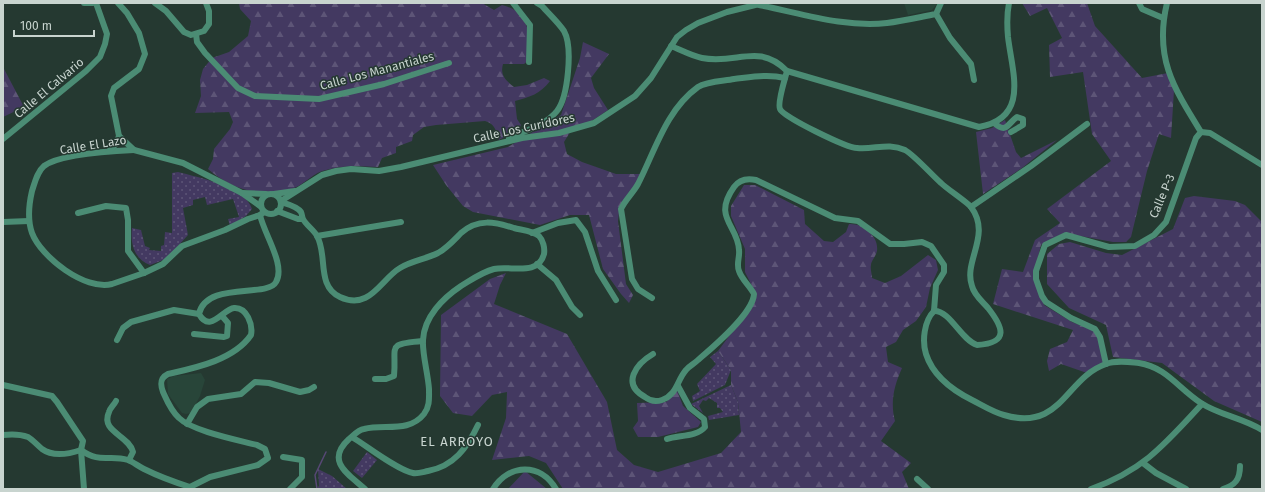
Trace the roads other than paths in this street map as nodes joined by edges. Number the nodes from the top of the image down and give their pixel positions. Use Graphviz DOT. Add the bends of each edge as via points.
graph roads {
  1 [pos="84,3"];
  2 [pos="94,3"];
  3 [pos="118,3"];
  4 [pos="155,3"];
  5 [pos="206,3"];
  6 [pos="513,3"];
  7 [pos="537,3"];
  8 [pos="941,3"];
  9 [pos="1009,3"];
  10 [pos="1140,3"];
  11 [pos="1167,3"];
  12 [pos="761,4"];
  13 [pos="936,14"];
  14 [pos="1163,18"];
  15 [pos="196,34"];
  16 [pos="671,46"];
  17 [pos="529,62"];
  18 [pos="449,63"];
  19 [pos="786,71"];
  20 [pos="785,78"];
  21 [pos="974,80"];
  22 [pos="994,123"];
  23 [pos="1087,124"];
  24 [pos="1011,132"];
  25 [pos="1201,132"];
  26 [pos="119,136"];
  27 [pos="3,139"];
  28 [pos="496,143"];
  29 [pos="134,150"];
  30 [pos="109,151"];
  31 [pos="1262,165"];
  32 [pos="297,190"];
  33 [pos="242,193"];
  34 [pos="270,194"];
  35 [pos="281,202"];
  36 [pos="971,207"];
  37 [pos="261,210"];
  38 [pos="278,212"];
  39 [pos="78,213"];
  40 [pos="302,219"];
  41 [pos="29,221"];
  42 [pos="3,222"];
  43 [pos="401,222"];
  44 [pos="532,233"];
  45 [pos="317,236"];
  46 [pos="537,264"];
  47 [pos="144,273"];
  48 [pos="652,298"];
  49 [pos="616,300"];
  50 [pos="934,311"];
  51 [pos="199,314"];
  52 [pos="580,315"];
  53 [pos="222,316"];
  54 [pos="194,334"];
  55 [pos="117,340"];
  56 [pos="423,341"];
  57 [pos="653,354"];
  58 [pos="1106,364"];
  59 [pos="376,379"];
  60 [pos="3,385"];
  61 [pos="678,386"];
  62 [pos="314,387"];
  63 [pos="116,401"];
  64 [pos="1202,404"];
  65 [pos="187,424"];
  66 [pos="478,426"];
  67 [pos="1262,430"];
  68 [pos="3,435"];
  69 [pos="352,437"];
  70 [pos="667,439"];
  71 [pos="81,450"];
  72 [pos="283,457"];
  73 [pos="129,460"];
  74 [pos="1143,464"];
  75 [pos="1240,466"];
  76 [pos="916,479"];
  77 [pos="190,488"];
  78 [pos="84,489"];
  79 [pos="290,489"];
  80 [pos="365,489"];
  81 [pos="493,489"];
  82 [pos="556,489"];
  83 [pos="928,489"];
  84 [pos="1091,489"];
  85 [pos="1186,489"];
  86 [pos="1223,489"];
  1 -- 2 [label="street"];
  2 -- 27 [label="street, Calle El Calvario" via="107,34 100,57 75,81"];
  3 -- 26 [label="street" via="139,33 145,54 139,69 114,88 111,96"];
  4 -- 15 [label="street" via="184,32"];
  5 -- 15 [label="street" via="210,12 209,24 204,31"];
  6 -- 17 [label="street" via="530,25"];
  7 -- 28 [label="street" via="564,32 569,50 563,97 557,111 547,120"];
  8 -- 13 [label="street"];
  9 -- 22 [label="street" via="1008,35 1015,91 1010,109"];
  10 -- 14 [label="street" via="1142,9"];
  11 -- 14 [label="street"];
  12 -- 13 [label="street" via="838,21 862,23 887,23"];
  12 -- 16 [label="street, Calle Los Curidores" via="727,12 698,23 677,37"];
  13 -- 21 [label="street" via="950,38 971,64"];
  14 -- 25 [label="street" via="1165,64 1181,99"];
  15 -- 18 [label="street, Calle Los Manantiales" via="197,42 238,88 255,96 319,99 378,85"];
  16 -- 19 [label="street" via="702,58 726,60 761,55 772,59"];
  16 -- 28 [label="street, Calle Los Curidores" via="651,78 635,96 594,123 559,134"];
  19 -- 20 [label="street"];
  19 -- 22 [label="street" via="979,127"];
  20 -- 36 [label="street" via="779,105 781,112 796,122 850,147 884,145 906,150 953,194"];
  20 -- 48 [label="street" via="763,76 717,81 699,86 669,120 637,185 621,209 632,279 638,288"];
  22 -- 24 [label="street" via="1003,128 1017,117 1024,118 1022,125"];
  23 -- 36 [label="street"];
  25 -- 31 [label="street" via="1210,133"];
  25 -- 58 [label="street, Calle P-3" via="1196,138 1166,222 1154,235 1135,246 1109,247 1066,235 1045,245 1036,271 1042,296 1046,302 1071,318 1095,329 1100,337"];
  26 -- 29 [label="street"];
  26 -- 30 [label="street"];
  28 -- 32 [label="street, Calle Los Curidores" via="390,169 336,171 322,175"];
  29 -- 30 [label="street, Calle El Lazo"];
  29 -- 33 [label="street" via="183,163"];
  30 -- 41 [label="street, Calle El Lazo" via="64,158 44,166 36,178 30,197"];
  32 -- 34 [label="street"];
  32 -- 35 [label="street, Calle Los Curidores"];
  33 -- 34 [label="street"];
  33 -- 37 [label="street"];
  34 -- 35 [label="street"];
  34 -- 37 [label="street" via="262,197"];
  35 -- 38 [label="street"];
  35 -- 40 [label="street" via="297,208 302,213"];
  36 -- 50 [label="street" via="978,222 979,240 970,268 972,286 1000,323 1001,332 991,343 977,346 966,339 946,316"];
  37 -- 38 [label="street" via="271,214"];
  37 -- 47 [label="street, Calle El Lazo" via="225,230 182,246 163,264"];
  37 -- 51 [label="street" via="279,268 276,283 267,289 242,290 218,296 203,306"];
  38 -- 40 [label="street"];
  39 -- 47 [label="street" via="106,206 126,208 128,252"];
  40 -- 45 [label="street"];
  41 -- 42 [label="street"];
  41 -- 47 [label="street, Calle El Lazo" via="33,234 47,255 83,280 107,286"];
  43 -- 45 [label="street"];
  44 -- 45 [label="street" via="499,223 478,223 466,229 450,245 437,253 400,267 373,294 356,299 341,298 329,287 323,271 321,245"];
  44 -- 46 [label="street" via="540,237 544,249 542,259"];
  44 -- 49 [label="street" via="558,223 576,220 584,232 598,271"];
  46 -- 52 [label="street" via="556,280 572,307"];
  46 -- 56 [label="street" via="524,269 496,268 460,287 436,309 425,328"];
  50 -- 58 [label="street" via="927,324 924,344 936,372 952,389 1003,415 1025,418 1048,412 1062,402 1086,375"];
  50 -- 61 [label="street" via="936,285 944,265 931,246 922,242 890,244 858,221 835,218 748,178 734,187 725,210 740,249 739,272 752,289 754,299 750,308 723,339 687,368 681,375"];
  51 -- 53 [label="street" via="208,321"];
  51 -- 55 [label="street" via="174,310 131,322 123,328"];
  53 -- 54 [label="street" via="228,323 227,336"];
  53 -- 65 [label="street" via="235,308 243,312 251,324 252,332 248,338 233,351 218,359 168,374 161,380 172,410"];
  56 -- 59 [label="street" via="397,346 393,351 394,376 391,379"];
  56 -- 69 [label="street" via="429,383 430,401 427,410 421,418 411,424 361,429"];
  57 -- 61 [label="street" via="641,361 632,377 638,394 651,401 662,400 672,394"];
  58 -- 64 [label="street" via="1139,363 1158,369"];
  60 -- 71 [label="street" via="52,396 81,437"];
  61 -- 70 [label="street" via="690,408 704,419 705,427 699,433"];
  62 -- 65 [label="street" via="300,392 256,382 241,394 208,399 196,408"];
  63 -- 73 [label="street" via="109,411 107,420 114,432 130,444 133,452"];
  64 -- 67 [label="street"];
  64 -- 74 [label="street"];
  65 -- 77 [label="street" via="257,445 265,450 268,458 263,462 210,477"];
  66 -- 69 [label="street" via="468,446 456,458 436,469 414,474"];
  68 -- 71 [label="street" via="29,438 51,453 67,454"];
  69 -- 80 [label="street" via="339,451 338,458 345,472"];
  71 -- 73 [label="street" via="94,457"];
  71 -- 78 [label="street"];
  72 -- 79 [label="street" via="302,460 302,477"];
  73 -- 77 [label="street"];
  74 -- 84 [label="street"];
  74 -- 85 [label="street" via="1156,474"];
  75 -- 86 [label="street" via="1238,481"];
  76 -- 83 [label="street"];
  81 -- 82 [label="street" via="507,474 525,468 544,475"];
}
